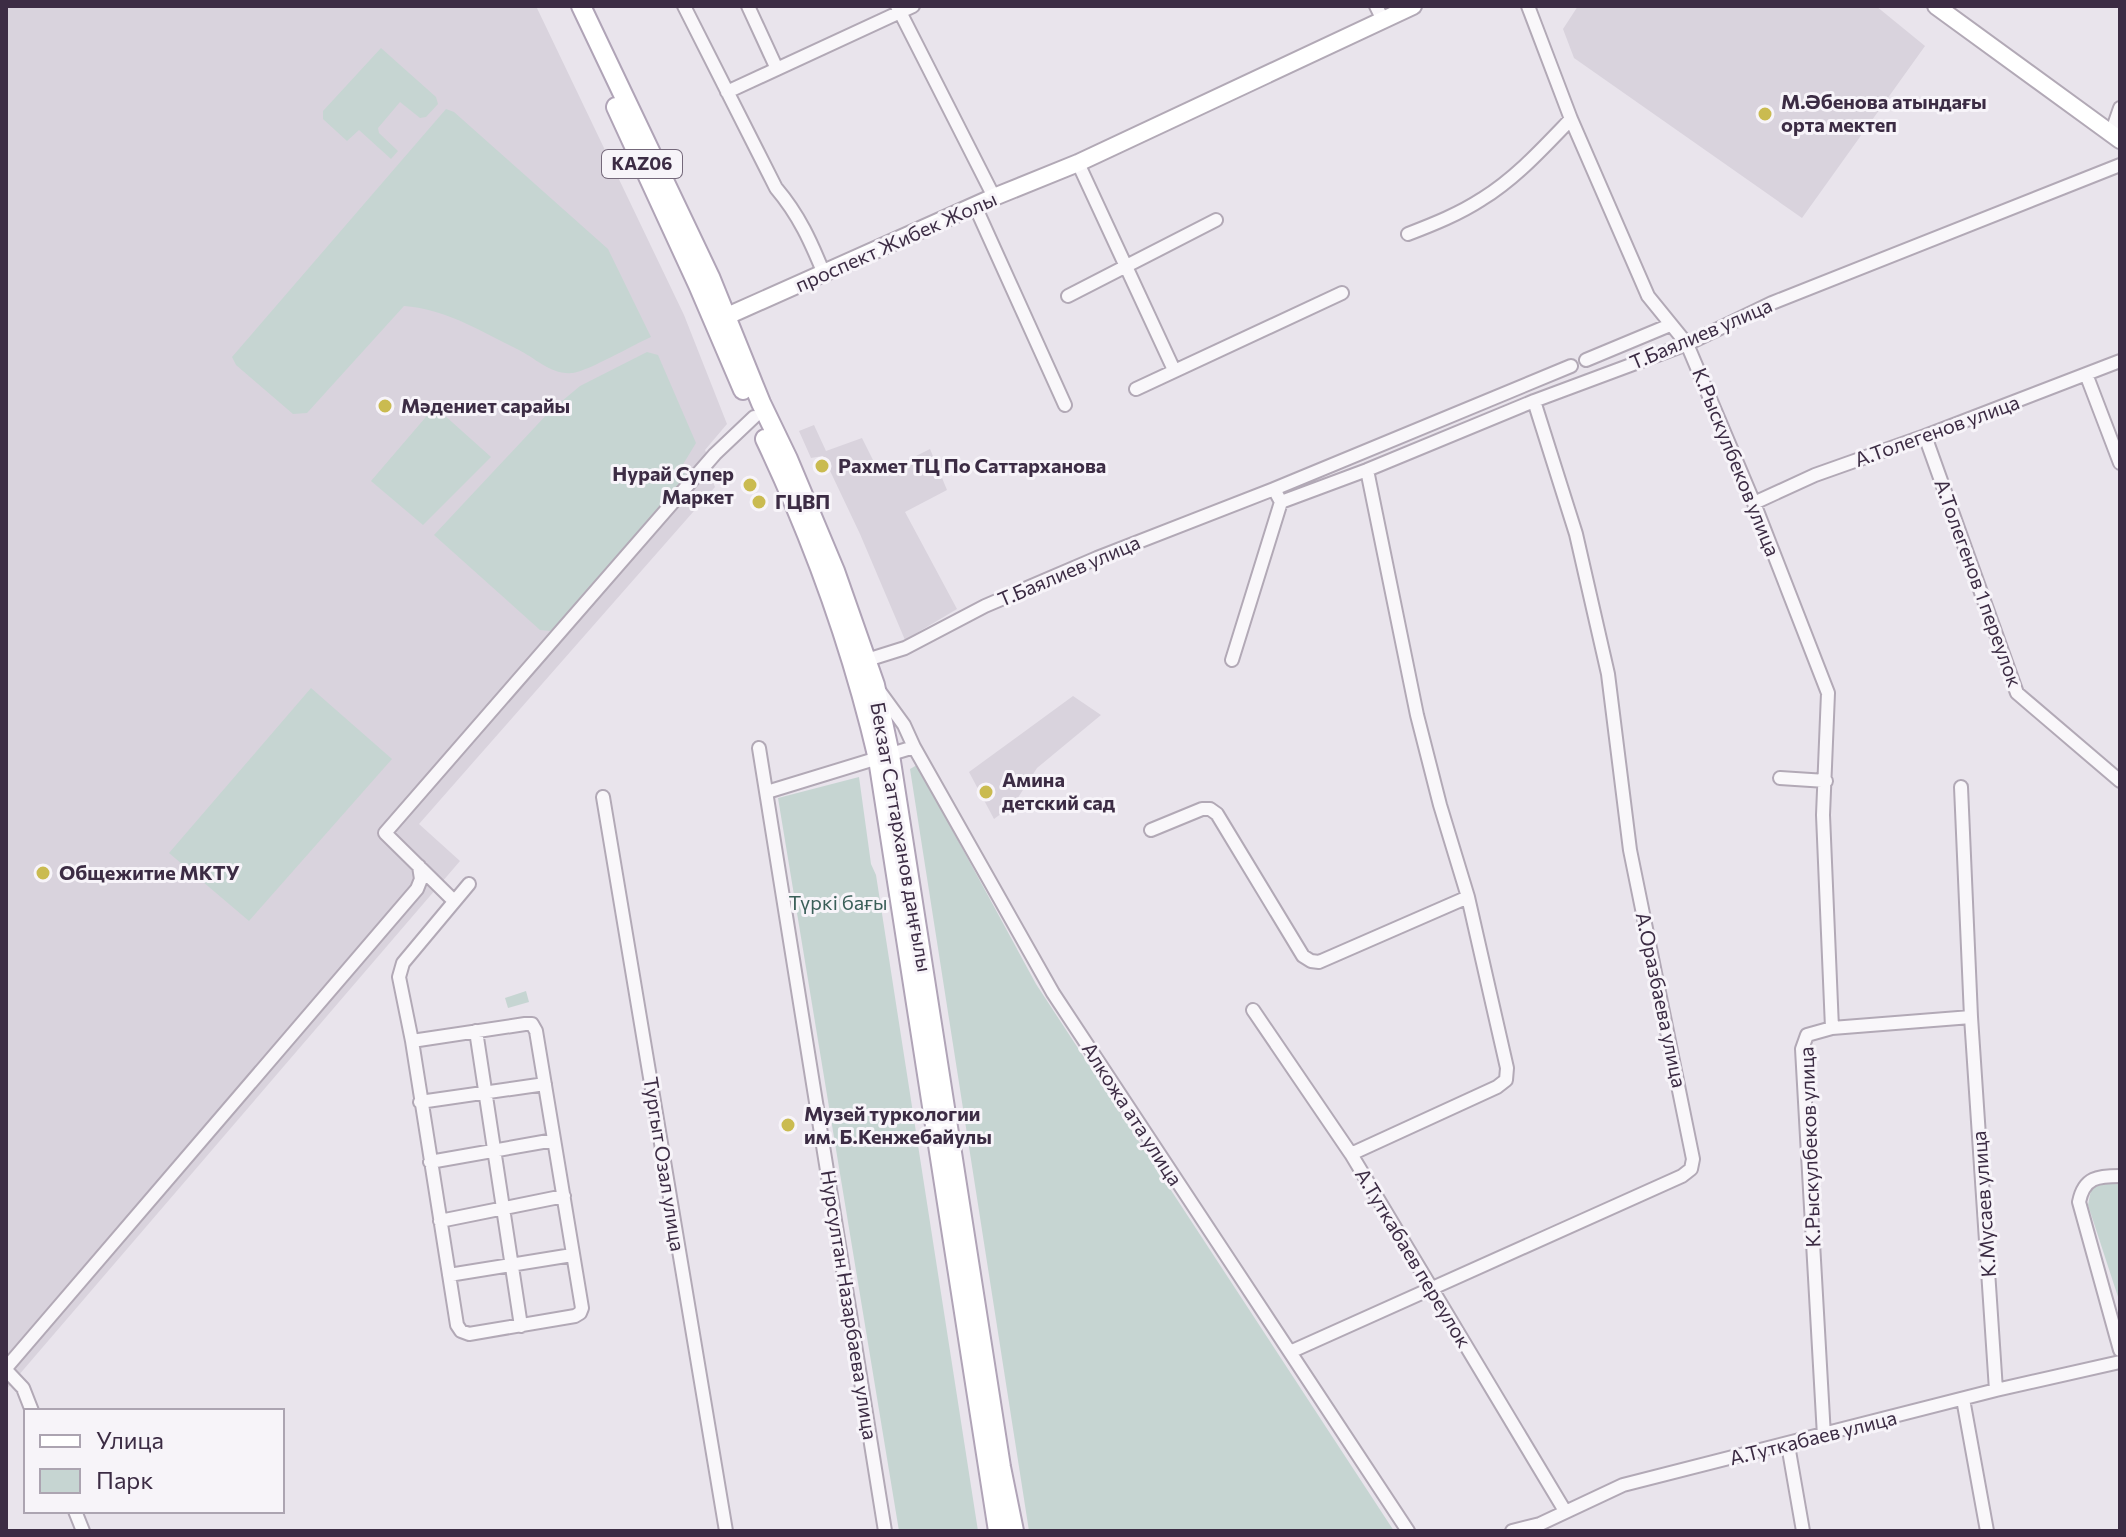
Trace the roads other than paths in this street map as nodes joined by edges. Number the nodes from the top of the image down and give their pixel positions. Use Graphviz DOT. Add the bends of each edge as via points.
graph roads {
  1 [pos="568,6"];
  2 [pos="581,6"];
  3 [pos="684,6"];
  4 [pos="748,6"];
  5 [pos="913,6"];
  6 [pos="1413,6"];
  7 [pos="1528,6"];
  8 [pos="1936,6"];
  9 [pos="899,9"];
  10 [pos="1379,13"];
  11 [pos="777,69"];
  12 [pos="727,92"];
  13 [pos="2120,108"];
  14 [pos="1571,119"];
  15 [pos="2115,137"];
  16 [pos="1078,163"];
  17 [pos="2120,165"];
  18 [pos="994,197"];
  19 [pos="975,206"];
  20 [pos="1216,220"];
  21 [pos="1408,234"];
  22 [pos="1126,267"];
  23 [pos="824,274"];
  24 [pos="1342,293"];
  25 [pos="1068,296"];
  26 [pos="721,319"];
  27 [pos="1670,325"];
  28 [pos="1687,344"];
  29 [pos="1586,360"];
  30 [pos="2120,361"];
  31 [pos="1571,366"];
  32 [pos="1174,370"];
  33 [pos="2086,374"];
  34 [pos="1136,389"];
  35 [pos="1534,401"];
  36 [pos="1065,405"];
  37 [pos="754,417"];
  38 [pos="1925,436"];
  39 [pos="2120,463"];
  40 [pos="1367,470"];
  41 [pos="1274,489"];
  42 [pos="1281,502"];
  43 [pos="1754,503"];
  44 [pos="867,660"];
  45 [pos="1232,660"];
  46 [pos="875,685"];
  47 [pos="914,747"];
  48 [pos="759,748"];
  49 [pos="884,757"];
  50 [pos="1780,778"];
  51 [pos="1826,781"];
  52 [pos="2120,781"];
  53 [pos="1961,787"];
  54 [pos="767,792"];
  55 [pos="603,797"];
  56 [pos="1151,830"];
  57 [pos="419,866"];
  58 [pos="469,884"];
  59 [pos="1468,897"];
  60 [pos="454,901"];
  61 [pos="1253,1010"];
  62 [pos="1971,1017"];
  63 [pos="1832,1028"];
  64 [pos="476,1031"];
  65 [pos="412,1041"];
  66 [pos="545,1084"];
  67 [pos="486,1092"];
  68 [pos="420,1102"];
  69 [pos="554,1140"];
  70 [pos="494,1149"];
  71 [pos="1351,1154"];
  72 [pos="430,1162"];
  73 [pos="2120,1176"];
  74 [pos="564,1196"];
  75 [pos="503,1207"];
  76 [pos="440,1221"];
  77 [pos="572,1255"];
  78 [pos="512,1264"];
  79 [pos="449,1275"];
  80 [pos="1429,1287"];
  81 [pos="521,1326"];
  82 [pos="2120,1350"];
  83 [pos="1290,1352"];
  84 [pos="2120,1362"];
  85 [pos="6,1369"];
  86 [pos="1996,1390"];
  87 [pos="1963,1399"];
  88 [pos="31,1409"];
  89 [pos="1824,1436"];
  90 [pos="1788,1445"];
  91 [pos="1565,1511"];
  92 [pos="726,1531"];
  93 [pos="885,1531"];
  94 [pos="998,1531"];
  95 [pos="1014,1531"];
  96 [pos="1408,1531"];
  97 [pos="1512,1531"];
  98 [pos="1803,1531"];
  99 [pos="1987,1531"];
  1 -- 26 [label="main road, Бекзат Саттарханов даңғылы / KАZ06"];
  2 -- 26 [label="main road, Бекзат Саттарханов даңғылы / KАZ06"];
  3 -- 12 [label="street"];
  4 -- 11 [label="street"];
  5 -- 9 [label="street"];
  6 -- 10 [label="main road, проспект Жибек Жолы"];
  7 -- 14 [label="street, К.Рыскулбеков улица"];
  8 -- 15 [label="main road"];
  9 -- 11 [label="street"];
  9 -- 18 [label="street"];
  10 -- 16 [label="main road, проспект Жибек Жолы"];
  11 -- 12 [label="street"];
  12 -- 23 [label="street" via="776,188 796,211"];
  13 -- 15 [label="street"];
  14 -- 21 [label="street" via="1485,198"];
  14 -- 27 [label="street, К.Рыскулбеков улица" via="1648,296"];
  16 -- 18 [label="main road, проспект Жибек Жолы"];
  16 -- 22 [label="street"];
  17 -- 28 [label="street, Т.Баялиев улица" via="1772,303"];
  18 -- 19 [label="main road, проспект Жибек Жолы"];
  19 -- 23 [label="main road, проспект Жибек Жолы"];
  19 -- 36 [label="street"];
  20 -- 22 [label="street"];
  22 -- 25 [label="street"];
  22 -- 32 [label="street"];
  23 -- 26 [label="main road, проспект Жибек Жолы"];
  24 -- 32 [label="street"];
  26 -- 37 [label="main road, Бекзат Саттарханов даңғылы / KАZ06"];
  26 -- 44 [label="main road, Бекзат Саттарханов даңғылы / KАZ06" via="788,459"];
  27 -- 28 [label="street, К.Рыскулбеков улица"];
  27 -- 29 [label="street, Т.Баялиев улица"];
  28 -- 35 [label="street, Т.Баялиев улица"];
  28 -- 43 [label="street, К.Рыскулбеков улица"];
  30 -- 33 [label="street, А.Толегенов улица"];
  31 -- 41 [label="street, Т.Баялиев улица"];
  32 -- 34 [label="street"];
  33 -- 38 [label="street, А.Толегенов улица"];
  33 -- 39 [label="street"];
  35 -- 40 [label="street, Т.Баялиев улица"];
  35 -- 80 [label="street, А.Оразбаева улица" via="1576,534 1608,674 1630,850 1693,1159 1682,1176"];
  37 -- 49 [label="main road, Бекзат Саттарханов даңғылы / KАZ06" via="832,600"];
  37 -- 57 [label="street" via="715,454 385,833"];
  38 -- 43 [label="street, А.Толегенов улица"];
  38 -- 52 [label="street, А.Толегенов 1 переулок" via="2017,693"];
  40 -- 42 [label="street, Т.Баялиев улица"];
  40 -- 59 [label="street" via="1417,715"];
  41 -- 42 [label="street"];
  41 -- 44 [label="street, Т.Баялиев улица" via="1097,558 985,606 905,648"];
  42 -- 45 [label="street"];
  43 -- 51 [label="street, К.Рыскулбеков улица" via="1828,693"];
  44 -- 46 [label="main road, Бекзат Саттарханов даңғылы / KАZ06"];
  46 -- 47 [label="street, Алкожа ата улица"];
  46 -- 49 [label="main road, Бекзат Саттарханов даңғылы / KАZ06"];
  47 -- 49 [label="street"];
  47 -- 83 [label="street, Алкожа ата улица" via="1053,993"];
  48 -- 54 [label="street, Нурсултан Назарбаева улица"];
  49 -- 54 [label="street"];
  49 -- 94 [label="main road, Бекзат Саттарханов даңғылы / KАZ06"];
  49 -- 95 [label="main road, Бекзат Саттарханов даңғылы / KАZ06"];
  50 -- 51 [label="street"];
  51 -- 63 [label="street, К.Рыскулбеков улица"];
  53 -- 62 [label="street, К.Мусаев улица"];
  54 -- 93 [label="street, Нурсултан Назарбаева улица"];
  55 -- 92 [label="street, Тургыт Озал улица"];
  56 -- 59 [label="street" via="1202,809 1217,814 1303,956 1311,961"];
  57 -- 60 [label="street"];
  57 -- 85 [label="street" via="417,889"];
  58 -- 60 [label="street"];
  59 -- 71 [label="street" via="1506,1080"];
  60 -- 65 [label="street" via="399,970"];
  61 -- 71 [label="street, А.Туткабаев переулок"];
  62 -- 63 [label="street"];
  62 -- 86 [label="street, К.Мусаев улица"];
  63 -- 89 [label="street, К.Рыскулбеков улица" via="1807,1035 1802,1049"];
  64 -- 65 [label="street"];
  64 -- 66 [label="street" via="532,1024"];
  64 -- 67 [label="street"];
  65 -- 68 [label="street"];
  66 -- 67 [label="street"];
  66 -- 69 [label="street"];
  67 -- 68 [label="street"];
  67 -- 70 [label="street"];
  68 -- 72 [label="street"];
  69 -- 70 [label="street"];
  69 -- 74 [label="street"];
  70 -- 72 [label="street"];
  70 -- 75 [label="street"];
  71 -- 80 [label="street, А.Туткабаев переулок"];
  72 -- 76 [label="street"];
  73 -- 82 [label="street" via="2089,1181 2079,1202"];
  74 -- 75 [label="street"];
  74 -- 77 [label="street"];
  75 -- 76 [label="street"];
  75 -- 78 [label="street"];
  76 -- 79 [label="street"];
  77 -- 78 [label="street"];
  77 -- 81 [label="street" via="580,1313"];
  78 -- 79 [label="street"];
  78 -- 81 [label="street"];
  79 -- 81 [label="street" via="461,1331"];
  80 -- 83 [label="street, А.Оразбаева улица"];
  80 -- 91 [label="street, А.Туткабаев переулок"];
  83 -- 96 [label="street, Алкожа ата улица"];
  84 -- 86 [label="street, А.Туткабаев улица"];
  85 -- 88 [label="street" via="23,1388"];
  86 -- 87 [label="street, А.Туткабаев улица"];
  87 -- 89 [label="street, А.Туткабаев улица"];
  87 -- 99 [label="street"];
  89 -- 90 [label="street, А.Туткабаев улица"];
  90 -- 91 [label="street, А.Туткабаев улица" via="1623,1485"];
  90 -- 98 [label="street"];
  91 -- 97 [label="street, А.Туткабаев улица"];
}
